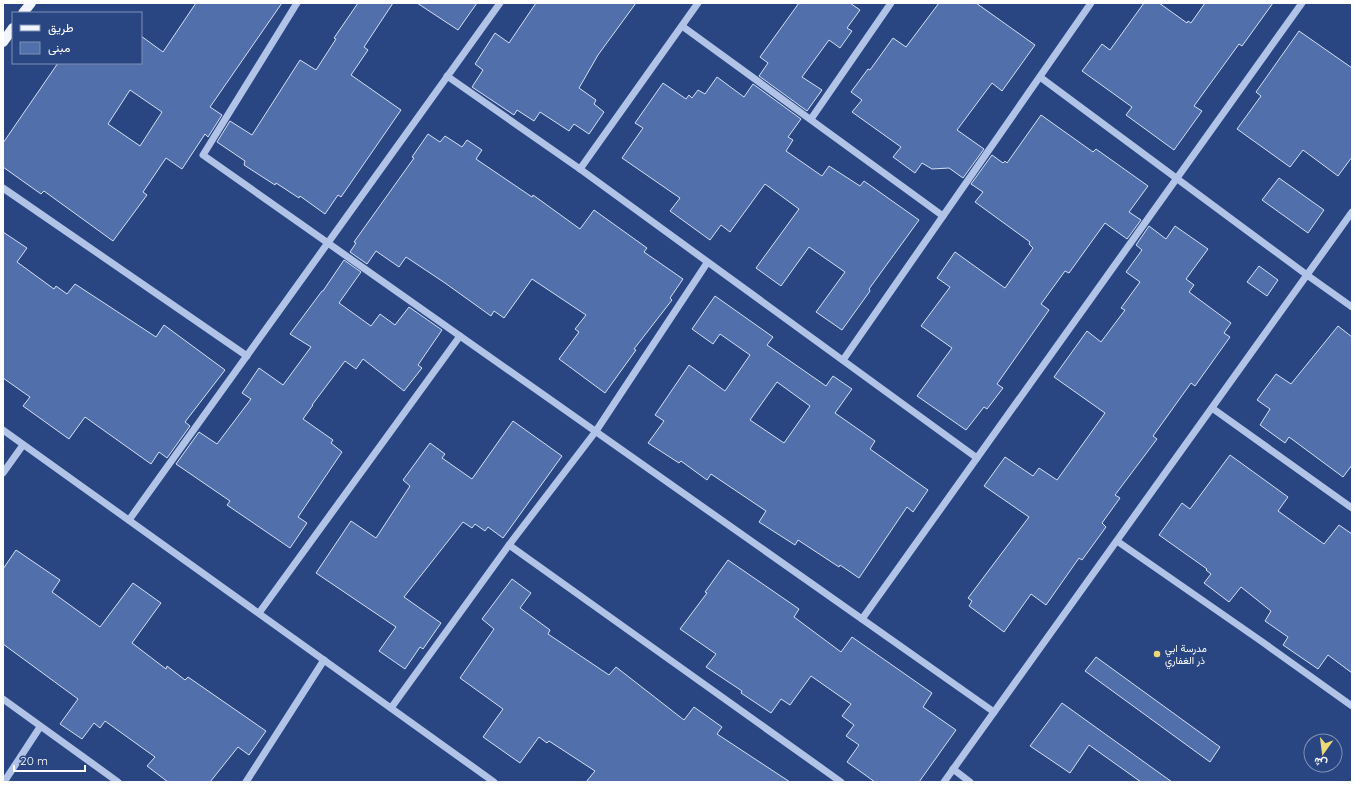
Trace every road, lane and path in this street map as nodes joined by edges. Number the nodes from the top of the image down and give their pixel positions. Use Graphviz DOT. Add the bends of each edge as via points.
graph roads {
  1 [pos="31,3"];
  2 [pos="297,3"];
  3 [pos="500,3"];
  4 [pos="698,3"];
  5 [pos="891,3"];
  6 [pos="1091,3"];
  7 [pos="1302,3"];
  8 [pos="25,12"];
  9 [pos="682,26"];
  10 [pos="12,29"];
  11 [pos="3,42"];
  12 [pos="447,76"];
  13 [pos="1040,77"];
  14 [pos="811,119"];
  15 [pos="580,170"];
  16 [pos="1177,178"];
  17 [pos="3,188"];
  18 [pos="1352,212"];
  19 [pos="943,216"];
  20 [pos="328,243"];
  21 [pos="707,262"];
  22 [pos="1307,275"];
  23 [pos="1352,307"];
  24 [pos="460,336"];
  25 [pos="246,356"];
  26 [pos="842,360"];
  27 [pos="1212,408"];
  28 [pos="3,430"];
  29 [pos="596,432"];
  30 [pos="23,445"];
  31 [pos="976,458"];
  32 [pos="3,473"];
  33 [pos="1352,508"];
  34 [pos="129,520"];
  35 [pos="1116,541"];
  36 [pos="509,545"];
  37 [pos="259,613"];
  38 [pos="862,619"];
  39 [pos="324,660"];
  40 [pos="3,699"];
  41 [pos="1352,706"];
  42 [pos="391,708"];
  43 [pos="994,712"];
  44 [pos="40,727"];
  45 [pos="953,769"];
  46 [pos="4,782"];
  47 [pos="118,782"];
  48 [pos="246,782"];
  49 [pos="494,782"];
  50 [pos="841,782"];
  51 [pos="944,782"];
  52 [pos="970,782"];
  1 -- 8 [label="main road"];
  2 -- 20 [label="street" via="203,155"];
  3 -- 12 [label="street"];
  4 -- 9 [label="street"];
  5 -- 14 [label="street"];
  6 -- 13 [label="street"];
  7 -- 16 [label="street"];
  9 -- 14 [label="street"];
  9 -- 15 [label="street"];
  10 -- 11 [label="main road"];
  12 -- 15 [label="street"];
  12 -- 20 [label="street"];
  13 -- 16 [label="street"];
  13 -- 19 [label="street"];
  14 -- 19 [label="street"];
  15 -- 21 [label="street"];
  16 -- 22 [label="street"];
  16 -- 31 [label="street"];
  17 -- 25 [label="street"];
  18 -- 22 [label="street"];
  19 -- 26 [label="street"];
  20 -- 24 [label="street"];
  20 -- 25 [label="street"];
  21 -- 26 [label="street"];
  21 -- 29 [label="street"];
  22 -- 23 [label="street"];
  22 -- 27 [label="street"];
  24 -- 29 [label="street"];
  24 -- 37 [label="street"];
  25 -- 34 [label="street"];
  26 -- 31 [label="street"];
  27 -- 33 [label="street"];
  27 -- 35 [label="street"];
  28 -- 30 [label="street"];
  29 -- 36 [label="street"];
  29 -- 38 [label="street"];
  30 -- 32 [label="street"];
  30 -- 34 [label="street"];
  31 -- 38 [label="street"];
  34 -- 37 [label="street"];
  35 -- 41 [label="street"];
  35 -- 43 [label="street"];
  36 -- 42 [label="street"];
  36 -- 50 [label="street"];
  37 -- 39 [label="street"];
  38 -- 43 [label="street"];
  39 -- 42 [label="street"];
  39 -- 48 [label="street"];
  40 -- 44 [label="street"];
  42 -- 49 [label="street"];
  43 -- 45 [label="street"];
  44 -- 46 [label="street"];
  44 -- 47 [label="street"];
  45 -- 51 [label="street"];
  45 -- 52 [label="street"];
}
